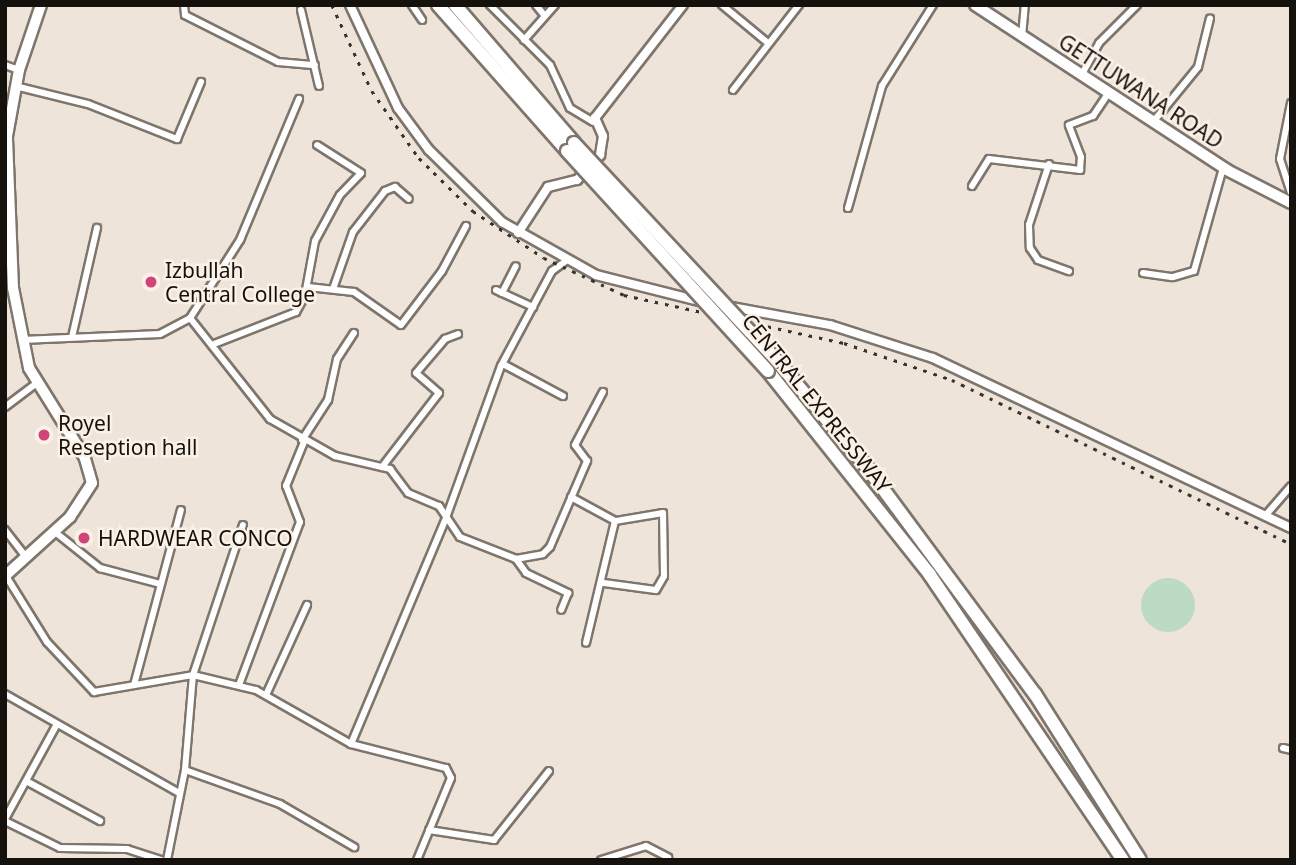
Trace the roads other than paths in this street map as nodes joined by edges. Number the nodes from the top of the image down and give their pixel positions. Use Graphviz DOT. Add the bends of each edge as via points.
graph roads {
  1 [pos="41,5"];
  2 [pos="184,5"];
  3 [pos="350,5"];
  4 [pos="412,5"];
  5 [pos="438,5"];
  6 [pos="455,5"];
  7 [pos="490,5"];
  8 [pos="536,5"];
  9 [pos="555,5"];
  10 [pos="683,5"];
  11 [pos="722,5"];
  12 [pos="799,5"];
  13 [pos="933,5"];
  14 [pos="975,5"];
  15 [pos="1025,5"];
  16 [pos="1135,7"];
  17 [pos="301,10"];
  18 [pos="545,16"];
  19 [pos="1210,19"];
  20 [pos="422,20"];
  21 [pos="1023,37"];
  22 [pos="524,40"];
  23 [pos="768,43"];
  24 [pos="5,65"];
  25 [pos="315,65"];
  26 [pos="19,70"];
  27 [pos="1082,74"];
  28 [pos="201,82"];
  29 [pos="15,86"];
  30 [pos="319,86"];
  31 [pos="733,90"];
  32 [pos="1109,92"];
  33 [pos="299,99"];
  34 [pos="1291,103"];
  35 [pos="1153,121"];
  36 [pos="593,122"];
  37 [pos="317,145"];
  38 [pos="570,147"];
  39 [pos="1049,164"];
  40 [pos="1223,168"];
  41 [pos="972,186"];
  42 [pos="1291,192"];
  43 [pos="409,199"];
  44 [pos="1291,203"];
  45 [pos="848,208"];
  46 [pos="466,226"];
  47 [pos="97,228"];
  48 [pos="518,233"];
  49 [pos="567,260"];
  50 [pos="516,266"];
  51 [pos="1069,271"];
  52 [pos="1143,273"];
  53 [pos="308,287"];
  54 [pos="333,289"];
  55 [pos="533,307"];
  56 [pos="190,318"];
  57 [pos="354,333"];
  58 [pos="458,334"];
  59 [pos="72,337"];
  60 [pos="20,340"];
  61 [pos="214,344"];
  62 [pos="503,364"];
  63 [pos="37,383"];
  64 [pos="603,392"];
  65 [pos="563,396"];
  66 [pos="5,407"];
  67 [pos="303,441"];
  68 [pos="382,467"];
  69 [pos="1291,485"];
  70 [pos="571,497"];
  71 [pos="181,510"];
  72 [pos="1265,516"];
  73 [pos="446,517"];
  74 [pos="615,521"];
  75 [pos="243,525"];
  76 [pos="1291,528"];
  77 [pos="5,530"];
  78 [pos="55,532"];
  79 [pos="26,557"];
  80 [pos="516,559"];
  81 [pos="6,576"];
  82 [pos="604,583"];
  83 [pos="160,584"];
  84 [pos="307,605"];
  85 [pos="561,610"];
  86 [pos="586,643"];
  87 [pos="192,674"];
  88 [pos="134,685"];
  89 [pos="239,685"];
  90 [pos="5,694"];
  91 [pos="267,695"];
  92 [pos="57,724"];
  93 [pos="351,744"];
  94 [pos="1283,748"];
  95 [pos="1291,750"];
  96 [pos="185,770"];
  97 [pos="549,771"];
  98 [pos="28,782"];
  99 [pos="179,793"];
  100 [pos="5,820"];
  101 [pos="100,821"];
  102 [pos="429,830"];
  103 [pos="354,847"];
  104 [pos="1138,854"];
  105 [pos="668,857"];
  106 [pos="161,860"];
  107 [pos="167,860"];
  108 [pos="417,860"];
  109 [pos="601,860"];
  110 [pos="1123,860"];
  111 [pos="1146,860"];
  1 -- 26 [label="main road"];
  2 -- 25 [label="street" via="185,15 278,62"];
  3 -- 48 [label="street" via="413,129 466,189"];
  4 -- 20 [label="street"];
  5 -- 38 [label="highway, CENTRAL EXPRESSWAY"];
  6 -- 38 [label="highway, CENTRAL EXPRESSWAY"];
  7 -- 22 [label="street"];
  8 -- 18 [label="street"];
  9 -- 18 [label="street"];
  10 -- 36 [label="street"];
  11 -- 23 [label="street"];
  12 -- 23 [label="street"];
  13 -- 45 [label="street" via="882,86"];
  14 -- 21 [label="main road, GETTUWANA ROAD"];
  15 -- 21 [label="street"];
  16 -- 27 [label="street" via="1099,43"];
  17 -- 25 [label="street"];
  18 -- 22 [label="street"];
  19 -- 35 [label="street" via="1198,67"];
  21 -- 27 [label="main road, GETTUWANA ROAD"];
  22 -- 36 [label="street" via="550,65 570,108"];
  23 -- 31 [label="street"];
  24 -- 26 [label="street"];
  25 -- 30 [label="street"];
  26 -- 29 [label="main road"];
  27 -- 32 [label="main road, GETTUWANA ROAD"];
  28 -- 29 [label="street" via="177,139 88,104"];
  29 -- 60 [label="main road" via="6,176"];
  32 -- 35 [label="main road, GETTUWANA ROAD"];
  32 -- 39 [label="street" via="1093,116 1069,125 1082,167"];
  33 -- 56 [label="street" via="240,240"];
  34 -- 42 [label="street" via="1280,159"];
  35 -- 40 [label="main road, GETTUWANA ROAD"];
  36 -- 48 [label="street" via="603,136 600,155 577,180 548,187"];
  37 -- 53 [label="street" via="361,173 340,195 315,241"];
  38 -- 104 [label="highway, CENTRAL EXPRESSWAY, bridge" via="754,333 866,466 1035,694"];
  38 -- 110 [label="highway, CENTRAL EXPRESSWAY, bridge" via="743,339 930,575"];
  39 -- 41 [label="street" via="989,159"];
  39 -- 51 [label="street" via="1029,226 1030,248 1038,260"];
  40 -- 44 [label="main road, GETTUWANA ROAD"];
  40 -- 52 [label="street" via="1194,271 1173,277"];
  43 -- 54 [label="street" via="395,187 385,191 347,244"];
  46 -- 54 [label="street" via="442,271 401,325 355,292"];
  47 -- 59 [label="street"];
  48 -- 49 [label="street"];
  49 -- 55 [label="street" via="552,271"];
  49 -- 72 [label="street" via="659,293 830,326 933,358"];
  50 -- 55 [label="street" via="499,292"];
  53 -- 54 [label="street"];
  53 -- 61 [label="street" via="296,312"];
  55 -- 62 [label="street"];
  56 -- 59 [label="street" via="160,334"];
  56 -- 61 [label="street"];
  57 -- 67 [label="street" via="337,359 328,400"];
  58 -- 68 [label="street" via="445,339 416,373 439,393"];
  59 -- 60 [label="street"];
  60 -- 63 [label="main road"];
  61 -- 67 [label="street" via="241,374 247,398"];
  62 -- 65 [label="street"];
  62 -- 73 [label="street"];
  63 -- 66 [label="street"];
  63 -- 78 [label="main road" via="92,471 89,493"];
  64 -- 70 [label="street" via="575,445 587,461"];
  67 -- 68 [label="street"];
  67 -- 89 [label="street" via="286,485 300,522"];
  68 -- 73 [label="street" via="408,493"];
  69 -- 72 [label="street"];
  70 -- 74 [label="street"];
  70 -- 80 [label="street" via="543,554"];
  71 -- 83 [label="street"];
  72 -- 76 [label="street"];
  73 -- 80 [label="street" via="460,537"];
  73 -- 93 [label="street"];
  74 -- 82 [label="street"];
  74 -- 82 [label="street" via="663,513 664,576 656,590"];
  75 -- 87 [label="street"];
  77 -- 79 [label="street"];
  78 -- 79 [label="main road"];
  78 -- 83 [label="street" via="100,568"];
  79 -- 81 [label="main road"];
  80 -- 85 [label="street" via="526,573 568,593"];
  81 -- 88 [label="street" via="79,683 94,692"];
  82 -- 86 [label="street"];
  83 -- 88 [label="street"];
  84 -- 91 [label="street"];
  87 -- 88 [label="street"];
  87 -- 89 [label="street"];
  87 -- 96 [label="street"];
  89 -- 91 [label="street"];
  90 -- 92 [label="street"];
  91 -- 93 [label="street"];
  92 -- 98 [label="street"];
  92 -- 99 [label="street"];
  93 -- 102 [label="street" via="446,768 451,778"];
  94 -- 95 [label="street"];
  96 -- 99 [label="street"];
  96 -- 103 [label="street" via="280,804"];
  97 -- 102 [label="street" via="494,840"];
  98 -- 100 [label="street"];
  98 -- 101 [label="street"];
  99 -- 107 [label="street"];
  100 -- 106 [label="street" via="60,848 127,849"];
  102 -- 108 [label="street"];
  104 -- 111 [label="highway, CENTRAL EXPRESSWAY"];
  105 -- 109 [label="street" via="646,846"];
}
